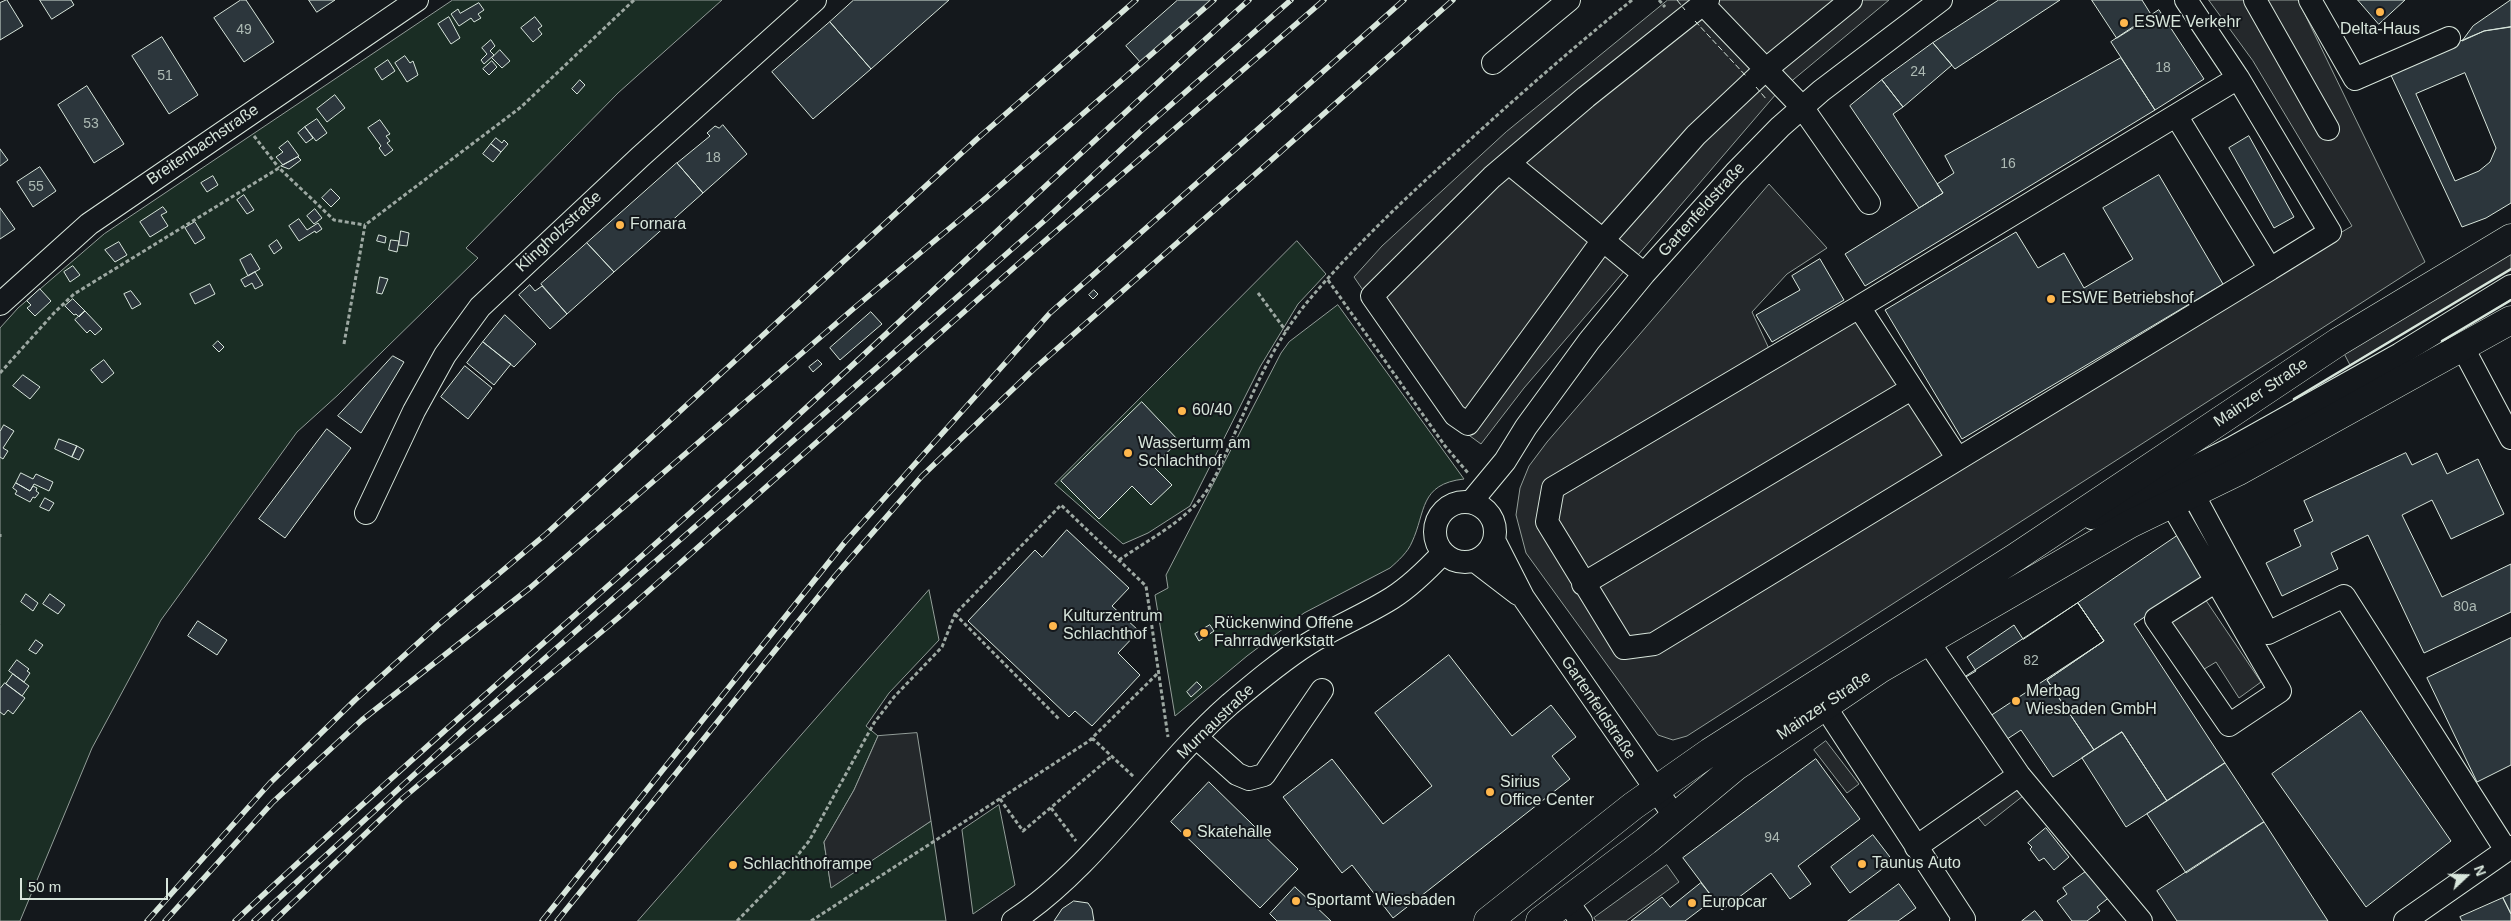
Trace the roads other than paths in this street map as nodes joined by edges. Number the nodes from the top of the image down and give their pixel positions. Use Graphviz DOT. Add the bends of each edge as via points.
graph roads {
  1 [pos="417,0"];
  2 [pos="815,0"];
  3 [pos="1568,0"];
  4 [pos="1851,0"];
  5 [pos="1940,0"];
  6 [pos="2186,0"];
  7 [pos="2255,0"];
  8 [pos="2310,0"];
  9 [pos="1706,2"];
  10 [pos="2449,38"];
  11 [pos="1493,63"];
  12 [pos="1765,70"];
  13 [pos="2238,78"];
  14 [pos="1802,107"];
  15 [pos="2177,116"];
  16 [pos="2328,129"];
  17 [pos="1509,163"];
  18 [pos="1869,204"];
  19 [pos="2511,238"];
  20 [pos="1603,240"];
  21 [pos="2270,269"];
  22 [pos="1644,274"];
  23 [pos="2511,286"];
  24 [pos="0,304"];
  25 [pos="1859,306"];
  26 [pos="2509,321"];
  27 [pos="2464,348"];
  28 [pos="1911,389"];
  29 [pos="2511,438"];
  30 [pos="2232,448"];
  31 [pos="1958,459"];
  32 [pos="1505,461"];
  33 [pos="2182,500"];
  34 [pos="1471,502"];
  35 [pos="366,514"];
  36 [pos="1491,516"];
  37 [pos="2130,524"];
  38 [pos="1494,540"];
  39 [pos="1443,553"];
  40 [pos="2016,557"];
  41 [pos="1475,561"];
  42 [pos="2216,580"];
  43 [pos="1583,584"];
  44 [pos="1523,597"];
  45 [pos="1927,640"];
  46 [pos="1322,690"];
  47 [pos="1824,705"];
  48 [pos="1197,738"];
  49 [pos="2019,774"];
  50 [pos="1655,790"];
  51 [pos="1675,817"];
  52 [pos="1916,847"];
  53 [pos="2508,848"];
  54 [pos="1558,916"];
  55 [pos="1013,921"];
  56 [pos="1488,921"];
  57 [pos="1961,921"];
  58 [pos="2140,921"];
  59 [pos="2405,921"];
  1 -- 24 [label="street, Breitenbachstraße" via="89,224"];
  2 -- 35 [label="street, Klingholzstraße" via="480,307 445,355 414,411"];
  3 -- 11 [label="street"];
  4 -- 12 [label="street"];
  5 -- 14 [label="street, Gartenfeldstraße" via="1853,64"];
  6 -- 13 [label="street"];
  7 -- 16 [label="street"];
  8 -- 10 [label="street" via="2354,79"];
  9 -- 12 [label="street"];
  9 -- 17 [label="street"];
  12 -- 14 [label="street"];
  12 -- 20 [label="street" via="1696,135"];
  13 -- 15 [label="street"];
  13 -- 21 [label="street" via="2330,232"];
  14 -- 18 [label="street"];
  14 -- 22 [label="street, Gartenfeldstraße" via="1735,173"];
  15 -- 21 [label="street"];
  15 -- 25 [label="street"];
  17 -- 20 [label="street"];
  17 -- 20 [label="street" via="1372,296 1455,415 1468,424"];
  19 -- 40 [label="main road, Mainzer Straße" via="2338,342"];
  20 -- 22 [label="street"];
  21 -- 31 [label="street"];
  22 -- 32 [label="street, Gartenfeldstraße" via="1589,341"];
  23 -- 30 [label="street, Mainzer Straße" via="2400,354"];
  25 -- 28 [label="street"];
  25 -- 43 [label="street" via="1552,488 1547,522"];
  26 -- 27 [label="main road, Mainzer Straße"];
  27 -- 29 [label="street"];
  27 -- 33 [label="main road, Mainzer Straße"];
  28 -- 31 [label="street"];
  28 -- 43 [label="street"];
  30 -- 37 [label="street, Mainzer Straße"];
  30 -- 40 [label="street, Mainzer Straße"];
  31 -- 43 [label="street" via="1654,644 1624,648"];
  32 -- 34 [label="street, Gartenfeldstraße"];
  32 -- 36 [label="street, Gartenfeldstraße"];
  33 -- 37 [label="main road, Mainzer Straße"];
  33 -- 42 [label="street"];
  33 -- 53 [label="street" via="2268,633 2344,596"];
  34 -- 36 [label="street"];
  34 -- 39 [label="street" via="1454,503 1440,513 1434,530"];
  36 -- 38 [label="street"];
  37 -- 45 [label="main road, Mainzer Straße"];
  38 -- 41 [label="street" via="1485,554"];
  38 -- 44 [label="street, Gartenfeldstraße"];
  39 -- 41 [label="street" via="1455,561"];
  39 -- 48 [label="street, Murnaustraße" via="1392,598 1309,644 1272,670 1229,705"];
  40 -- 50 [label="main road, Mainzer Straße" via="1811,686"];
  41 -- 44 [label="street, Gartenfeldstraße"];
  42 -- 42 [label="street" via="2280,690 2229,726 2156,619"];
  44 -- 50 [label="street, Gartenfeldstraße"];
  45 -- 47 [label="main road, Mainzer Straße"];
  45 -- 49 [label="street"];
  46 -- 48 [label="street" via="1264,775 1249,780 1237,774"];
  47 -- 51 [label="main road, Mainzer Straße" via="1735,767"];
  47 -- 52 [label="street"];
  48 -- 55 [label="street, Murnaustraße" via="1089,854 1046,896"];
  49 -- 52 [label="street"];
  49 -- 58 [label="street"];
  50 -- 51 [label="street, Gartenfeldstraße"];
  50 -- 56 [label="main road, Mainzer Straße"];
  51 -- 54 [label="main road, Mainzer Straße"];
  52 -- 57 [label="street" via="1964,919"];
  53 -- 59 [label="street"];
}
